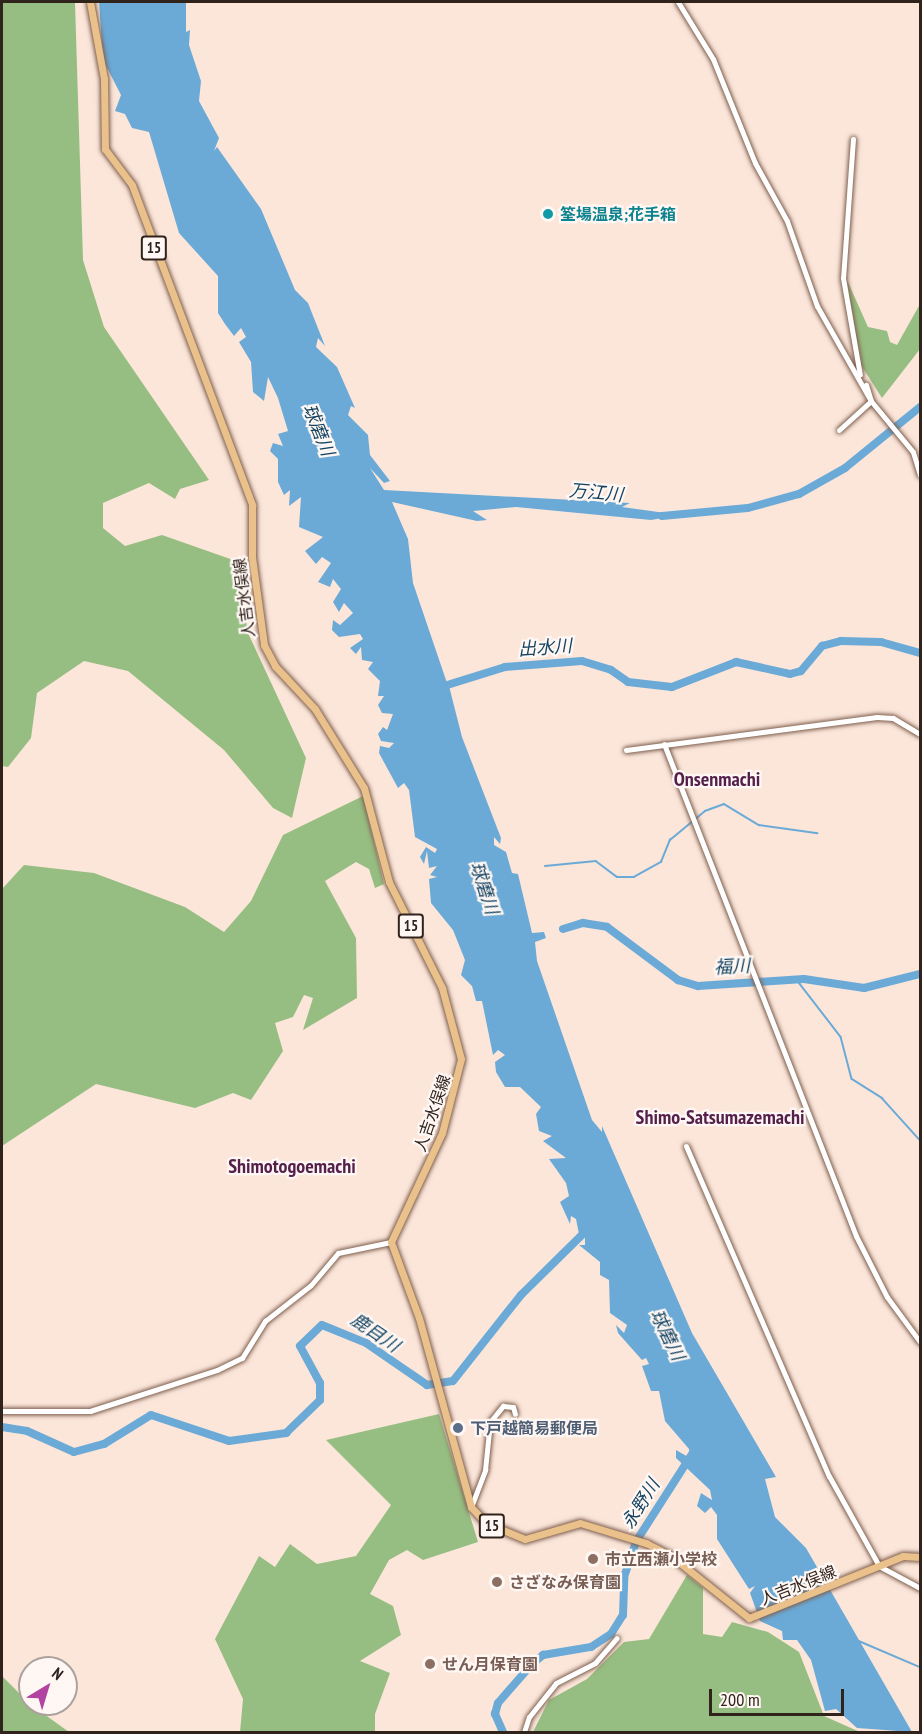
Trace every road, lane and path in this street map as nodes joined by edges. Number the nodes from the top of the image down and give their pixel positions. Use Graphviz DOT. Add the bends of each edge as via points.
graph roads {
  1 [pos="90,2"];
  2 [pos="678,2"];
  3 [pos="854,139"];
  4 [pos="873,402"];
  5 [pos="839,430"];
  6 [pos="921,475"];
  7 [pos="921,734"];
  8 [pos="664,744"];
  9 [pos="627,750"];
  10 [pos="686,1146"];
  11 [pos="391,1242"];
  12 [pos="921,1342"];
  13 [pos="2,1411"];
  14 [pos="515,1414"];
  15 [pos="471,1508"];
  16 [pos="921,1557"];
  17 [pos="879,1566"];
  18 [pos="921,1588"];
  19 [pos="617,1638"];
  20 [pos="524,1732"];
  1 -- 11 [label="main road, 人吉水俣線 / 15" via="104,79 105,149 132,185 252,505 252,557 264,645 275,666 315,709 364,788 389,882 442,988 461,1059 442,1134"];
  2 -- 4 [label="street" via="713,59 755,163 787,221 817,306"];
  3 -- 4 [label="street" via="843,278 857,366"];
  4 -- 5 [label="street"];
  4 -- 6 [label="street" via="913,452"];
  7 -- 8 [label="street" via="893,718 877,717"];
  8 -- 9 [label="street"];
  8 -- 12 [label="street" via="856,1236 887,1297"];
  10 -- 17 [label="street" via="787,1385"];
  11 -- 13 [label="street" via="338,1253 311,1285 265,1321 242,1358 217,1370 90,1411"];
  11 -- 15 [label="main road, 15" via="434,1370"];
  14 -- 15 [label="street" via="513,1407 503,1406 490,1422 485,1470"];
  15 -- 17 [label="main road, 人吉水俣線 / 15" via="486,1523 525,1539 580,1523 646,1543 670,1555 732,1610 756,1617"];
  16 -- 17 [label="main road, 人吉水俣線 / 15" via="903,1556"];
  17 -- 18 [label="street"];
  19 -- 20 [label="street" via="595,1663 556,1683 529,1717"];
}
